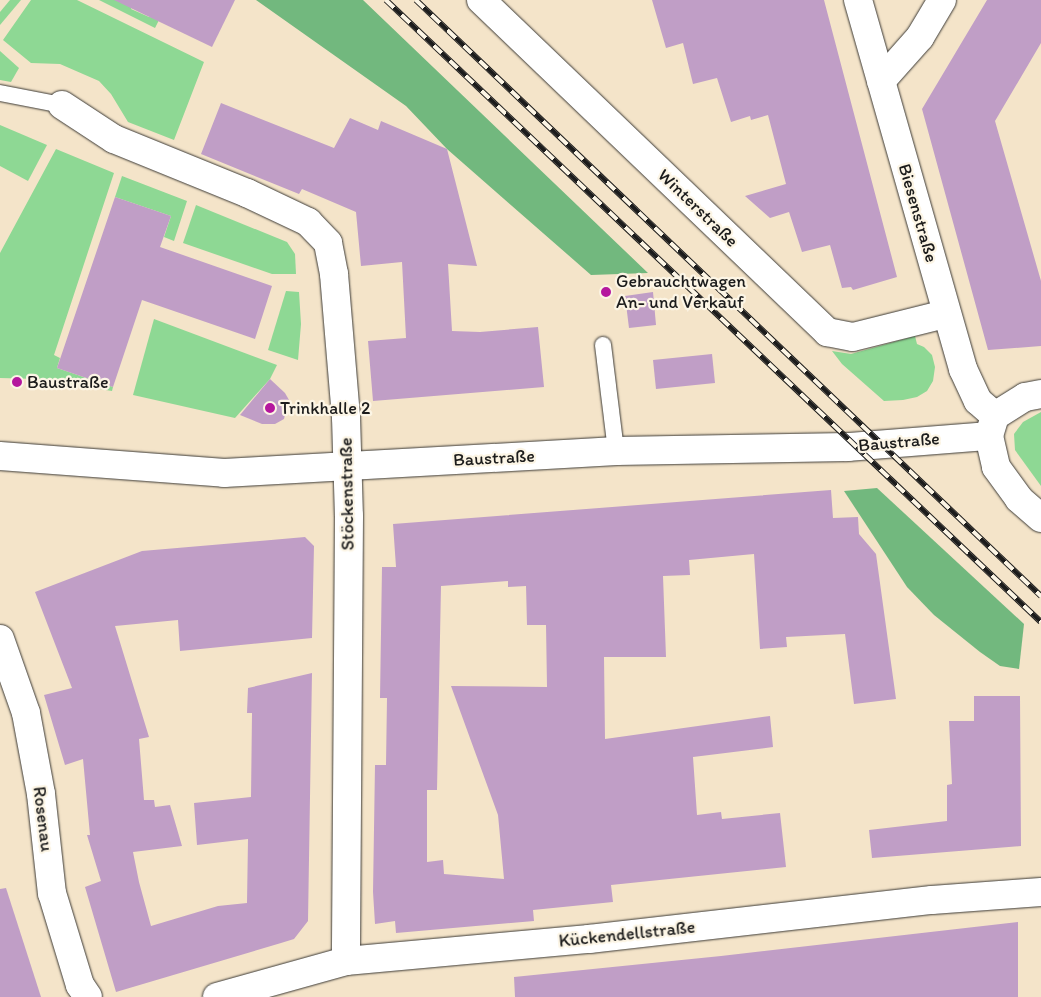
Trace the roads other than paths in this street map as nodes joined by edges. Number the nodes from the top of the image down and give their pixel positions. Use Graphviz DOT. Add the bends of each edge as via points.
graph roads {
  1 [pos="481,0"];
  2 [pos="858,0"];
  3 [pos="942,0"];
  4 [pos="881,80"];
  5 [pos="0,93"];
  6 [pos="62,105"];
  7 [pos="945,314"];
  8 [pos="603,345"];
  9 [pos="1041,394"];
  10 [pos="992,426"];
  11 [pos="616,451"];
  12 [pos="0,456"];
  13 [pos="347,465"];
  14 [pos="1041,518"];
  15 [pos="0,639"];
  16 [pos="1041,892"];
  17 [pos="346,961"];
  18 [pos="88,997"];
  19 [pos="217,997"];
  1 -- 7 [label="street, Winterstraße" via="827,332 853,337"];
  2 -- 4 [label="street, Biesenstraße"];
  3 -- 4 [label="street" via="920,37"];
  4 -- 7 [label="street, Biesenstraße"];
  5 -- 6 [label="lane, Stöckenstraße"];
  6 -- 13 [label="street, Stöckenstraße" via="114,139 248,192 308,222 328,243 334,274"];
  7 -- 10 [label="street, Biesenstraße" via="969,384"];
  8 -- 11 [label="lane"];
  9 -- 10 [label="street, Baustraße" via="1025,397"];
  10 -- 11 [label="street, Baustraße" via="848,447"];
  10 -- 14 [label="street" via="996,467 1019,498"];
  11 -- 13 [label="street, Baustraße"];
  12 -- 13 [label="street, Baustraße" via="224,473"];
  13 -- 17 [label="street, Stöckenstraße"];
  15 -- 18 [label="street, Rosenau" via="26,714 41,794 52,893 80,985"];
  16 -- 17 [label="street, Kückendellstraße" via="932,900 589,939"];
  17 -- 19 [label="street, Kückendellstraße"];
}
